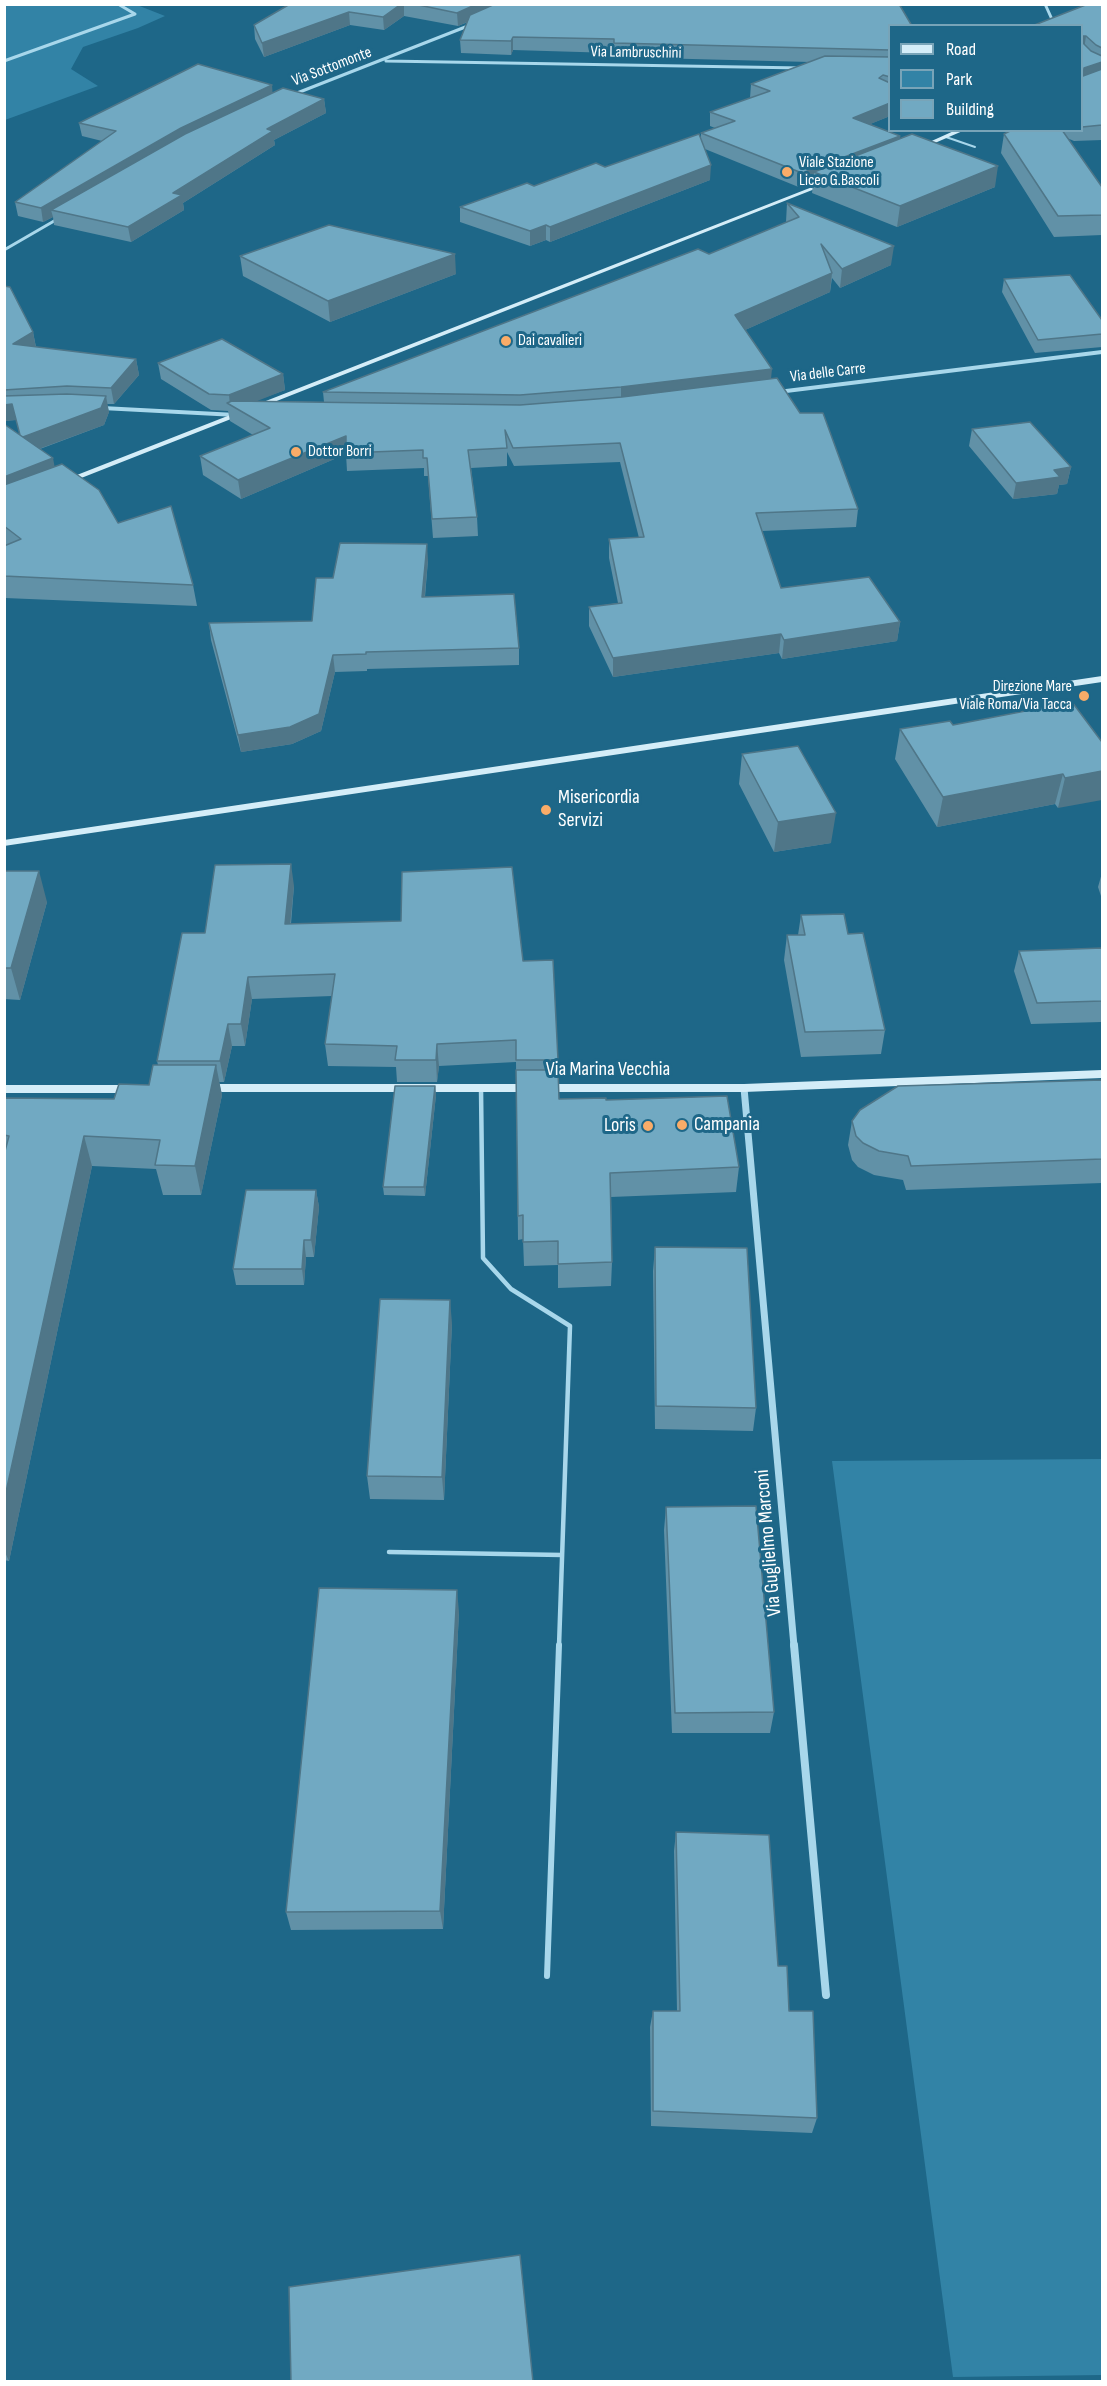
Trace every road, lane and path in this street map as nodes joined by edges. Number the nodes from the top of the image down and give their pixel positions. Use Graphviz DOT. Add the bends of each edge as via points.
graph roads {
  1 [pos="118,4"];
  2 [pos="1045,4"];
  3 [pos="483,20"];
  4 [pos="1054,24"];
  5 [pos="4,61"];
  6 [pos="381,61"];
  7 [pos="811,68"];
  8 [pos="284,98"];
  9 [pos="957,132"];
  10 [pos="946,137"];
  11 [pos="975,147"];
  12 [pos="914,149"];
  13 [pos="840,178"];
  14 [pos="61,216"];
  15 [pos="4,250"];
  16 [pos="1102,352"];
  17 [pos="769,393"];
  18 [pos="92,408"];
  19 [pos="233,415"];
  20 [pos="255,415"];
  21 [pos="59,484"];
  22 [pos="1102,679"];
  23 [pos="4,843"];
  24 [pos="1102,1074"];
  25 [pos="146,1088"];
  26 [pos="193,1088"];
  27 [pos="481,1088"];
  28 [pos="744,1088"];
  29 [pos="4,1089"];
  30 [pos="389,1552"];
  31 [pos="562,1555"];
  32 [pos="547,1976"];
  33 [pos="826,1995"];
  1 -- 5 [label="street" via="135,14"];
  2 -- 4 [label="street"];
  3 -- 6 [label="street, Via Sottomonte"];
  6 -- 7 [label="street, Via Lambruschini"];
  6 -- 8 [label="street, Via Sottomonte"];
  9 -- 10 [label="main road"];
  10 -- 11 [label="lane"];
  10 -- 12 [label="main road"];
  13 -- 19 [label="main road"];
  14 -- 15 [label="street"];
  16 -- 17 [label="street, Via delle Carre"];
  18 -- 19 [label="street"];
  19 -- 20 [label="street"];
  19 -- 21 [label="main road"];
  22 -- 23 [label="main road"];
  24 -- 28 [label="main road, Via Marina Vecchia"];
  25 -- 29 [label="main road"];
  26 -- 27 [label="main road, Via Marina Vecchia"];
  27 -- 28 [label="main road, Via Marina Vecchia"];
  27 -- 31 [label="lane" via="483,1258 511,1288 570,1326"];
  28 -- 33 [label="street, Via Guglielmo Marconi"];
  30 -- 31 [label="lane"];
  31 -- 32 [label="lane"];
}
